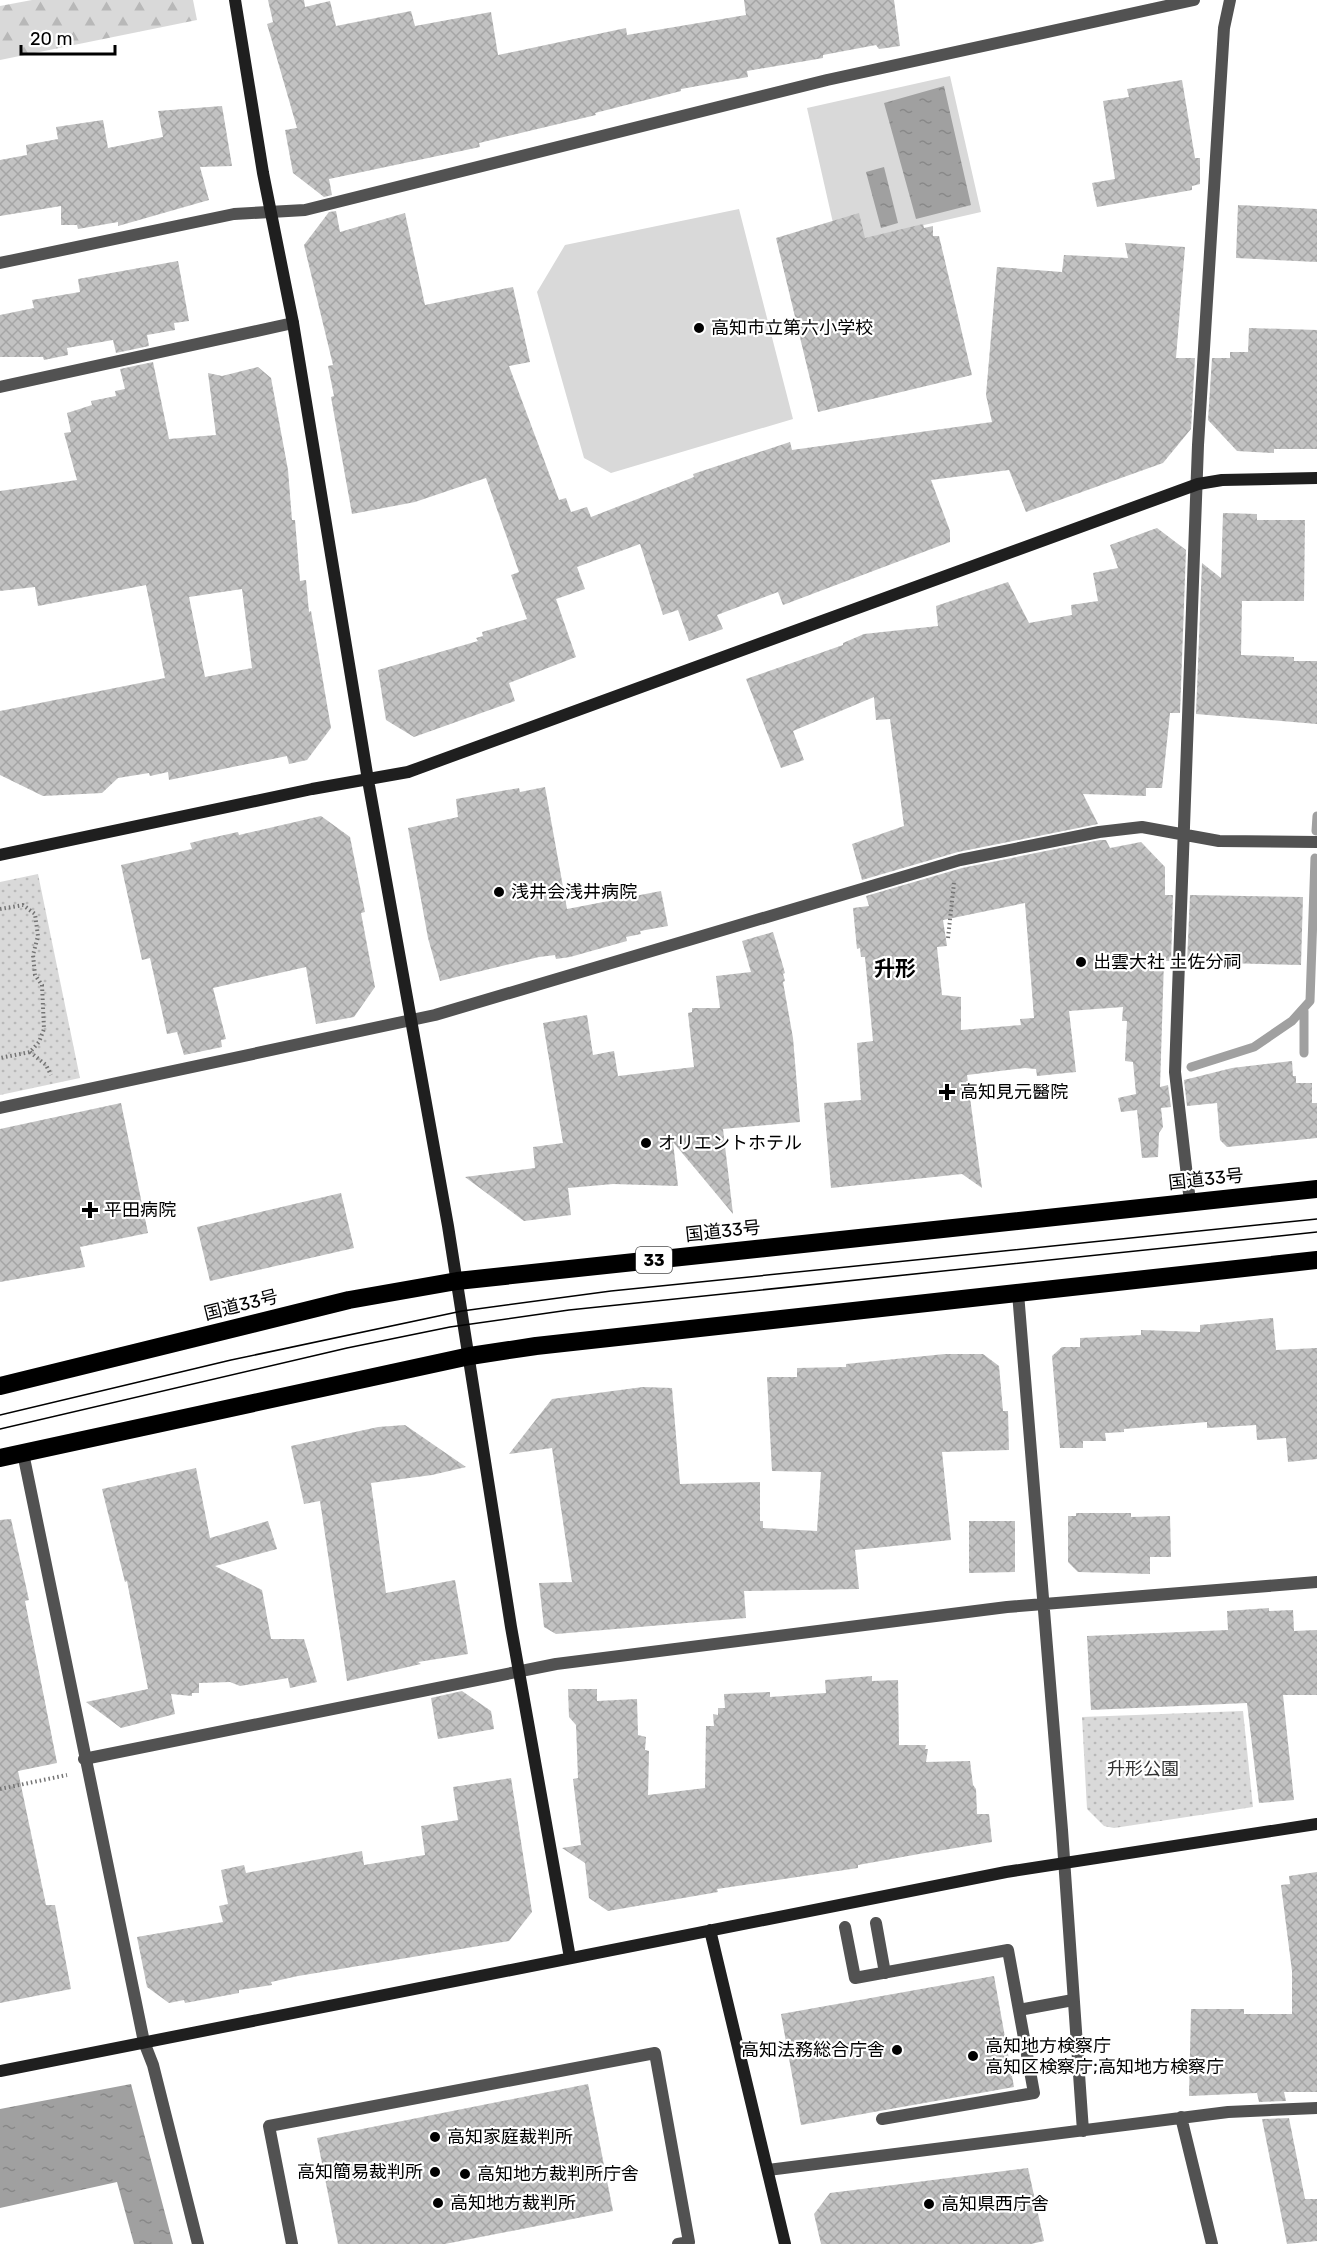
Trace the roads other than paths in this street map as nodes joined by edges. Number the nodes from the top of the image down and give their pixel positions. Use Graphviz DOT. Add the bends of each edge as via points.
graph roads {
  1 [pos="235,0"];
  2 [pos="1194,0"];
  3 [pos="1230,0"];
  4 [pos="270,212"];
  5 [pos="0,263"];
  6 [pos="293,323"];
  7 [pos="0,387"];
  8 [pos="1317,478"];
  9 [pos="1198,484"];
  10 [pos="368,780"];
  11 [pos="1183,835"];
  12 [pos="1313,842"];
  13 [pos="0,855"];
  14 [pos="411,1020"];
  15 [pos="0,1108"];
  16 [pos="1317,1189"];
  17 [pos="1190,1202"];
  18 [pos="1317,1260"];
  19 [pos="457,1281"];
  20 [pos="1018,1293"];
  21 [pos="470,1356"];
  22 [pos="0,1386"];
  23 [pos="23,1453"];
  24 [pos="0,1458"];
  25 [pos="1317,1582"];
  26 [pos="1044,1604"];
  27 [pos="519,1671"];
  28 [pos="84,1759"];
  29 [pos="1317,1824"];
  30 [pos="1063,1863"];
  31 [pos="876,1923"];
  32 [pos="845,1927"];
  33 [pos="710,1930"];
  34 [pos="570,1958"];
  35 [pos="885,1973"];
  36 [pos="1073,2000"];
  37 [pos="1018,2010"];
  38 [pos="144,2042"];
  39 [pos="0,2071"];
  40 [pos="1317,2109"];
  41 [pos="1181,2118"];
  42 [pos="882,2119"];
  43 [pos="1083,2131"];
  44 [pos="768,2170"];
  45 [pos="198,2244"];
  46 [pos="292,2244"];
  47 [pos="678,2244"];
  48 [pos="785,2244"];
  49 [pos="1212,2244"];
  1 -- 4 [label="street"];
  2 -- 4 [label="street" via="827,80 305,210"];
  3 -- 9 [label="street" via="1224,28"];
  4 -- 5 [label="street" via="234,214"];
  4 -- 6 [label="street"];
  6 -- 7 [label="street"];
  6 -- 10 [label="street"];
  8 -- 9 [label="street"];
  9 -- 10 [label="street" via="408,772"];
  9 -- 11 [label="street"];
  10 -- 13 [label="street"];
  10 -- 14 [label="street"];
  11 -- 12 [label="street" via="1219,840"];
  11 -- 14 [label="street" via="1142,827 1099,832 955,862"];
  11 -- 17 [label="street" via="1175,1072"];
  14 -- 15 [label="street"];
  14 -- 19 [label="street"];
  16 -- 17 [label="highway, 国道33号 / 33"];
  17 -- 19 [label="highway, 国道33号 / 33"];
  18 -- 20 [label="highway"];
  19 -- 21 [label="street"];
  19 -- 22 [label="highway, 国道33号 / 33" via="349,1300"];
  20 -- 21 [label="highway" via="565,1341"];
  20 -- 26 [label="street"];
  21 -- 23 [label="highway"];
  21 -- 27 [label="street"];
  23 -- 24 [label="highway"];
  23 -- 28 [label="street"];
  25 -- 26 [label="street"];
  26 -- 27 [label="street"];
  26 -- 30 [label="street"];
  27 -- 28 [label="street"];
  27 -- 34 [label="street"];
  28 -- 38 [label="street"];
  29 -- 30 [label="street"];
  30 -- 33 [label="street"];
  30 -- 36 [label="street"];
  31 -- 35 [label="street"];
  32 -- 35 [label="street" via="855,1978"];
  33 -- 34 [label="street"];
  33 -- 44 [label="street"];
  34 -- 38 [label="street"];
  35 -- 37 [label="street" via="1008,1950"];
  36 -- 37 [label="street"];
  36 -- 43 [label="street"];
  37 -- 42 [label="street" via="1034,2093"];
  38 -- 39 [label="street"];
  38 -- 45 [label="street"];
  40 -- 41 [label="street"];
  41 -- 43 [label="street"];
  41 -- 49 [label="street"];
  43 -- 44 [label="street"];
  44 -- 48 [label="street"];
  46 -- 47 [label="street" via="269,2126 655,2053 689,2242"];
}
